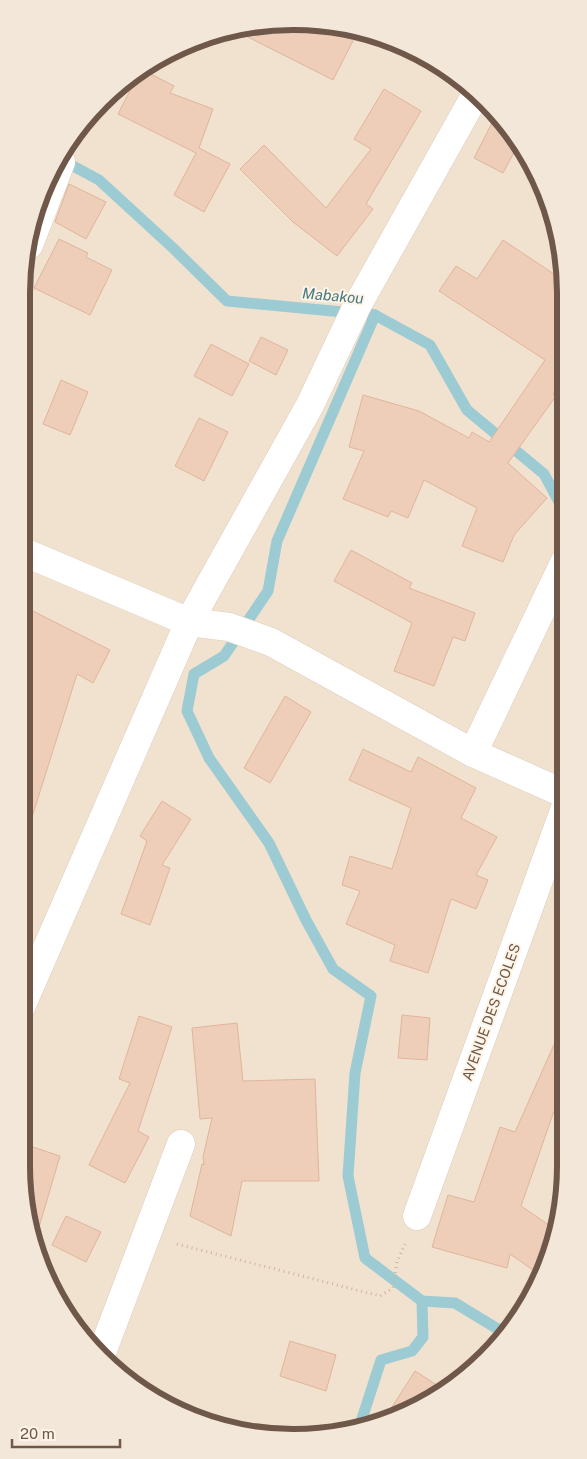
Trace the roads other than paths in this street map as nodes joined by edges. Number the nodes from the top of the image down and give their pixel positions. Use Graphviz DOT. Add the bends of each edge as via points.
graph roads {
  1 [pos="473,100"];
  2 [pos="30,555"];
  3 [pos="557,578"];
  4 [pos="188,622"];
  5 [pos="473,753"];
  6 [pos="557,790"];
  7 [pos="557,830"];
  8 [pos="30,986"];
  9 [pos="181,1144"];
  10 [pos="417,1216"];
  11 [pos="104,1348"];
  1 -- 4 [label="street" via="354,314 310,405"];
  2 -- 4 [label="street"];
  3 -- 5 [label="street"];
  4 -- 5 [label="street" via="229,627 271,642"];
  4 -- 8 [label="street"];
  5 -- 6 [label="street"];
  7 -- 10 [label="street, AVENUE DES ECOLES"];
  9 -- 11 [label="street"];
}
